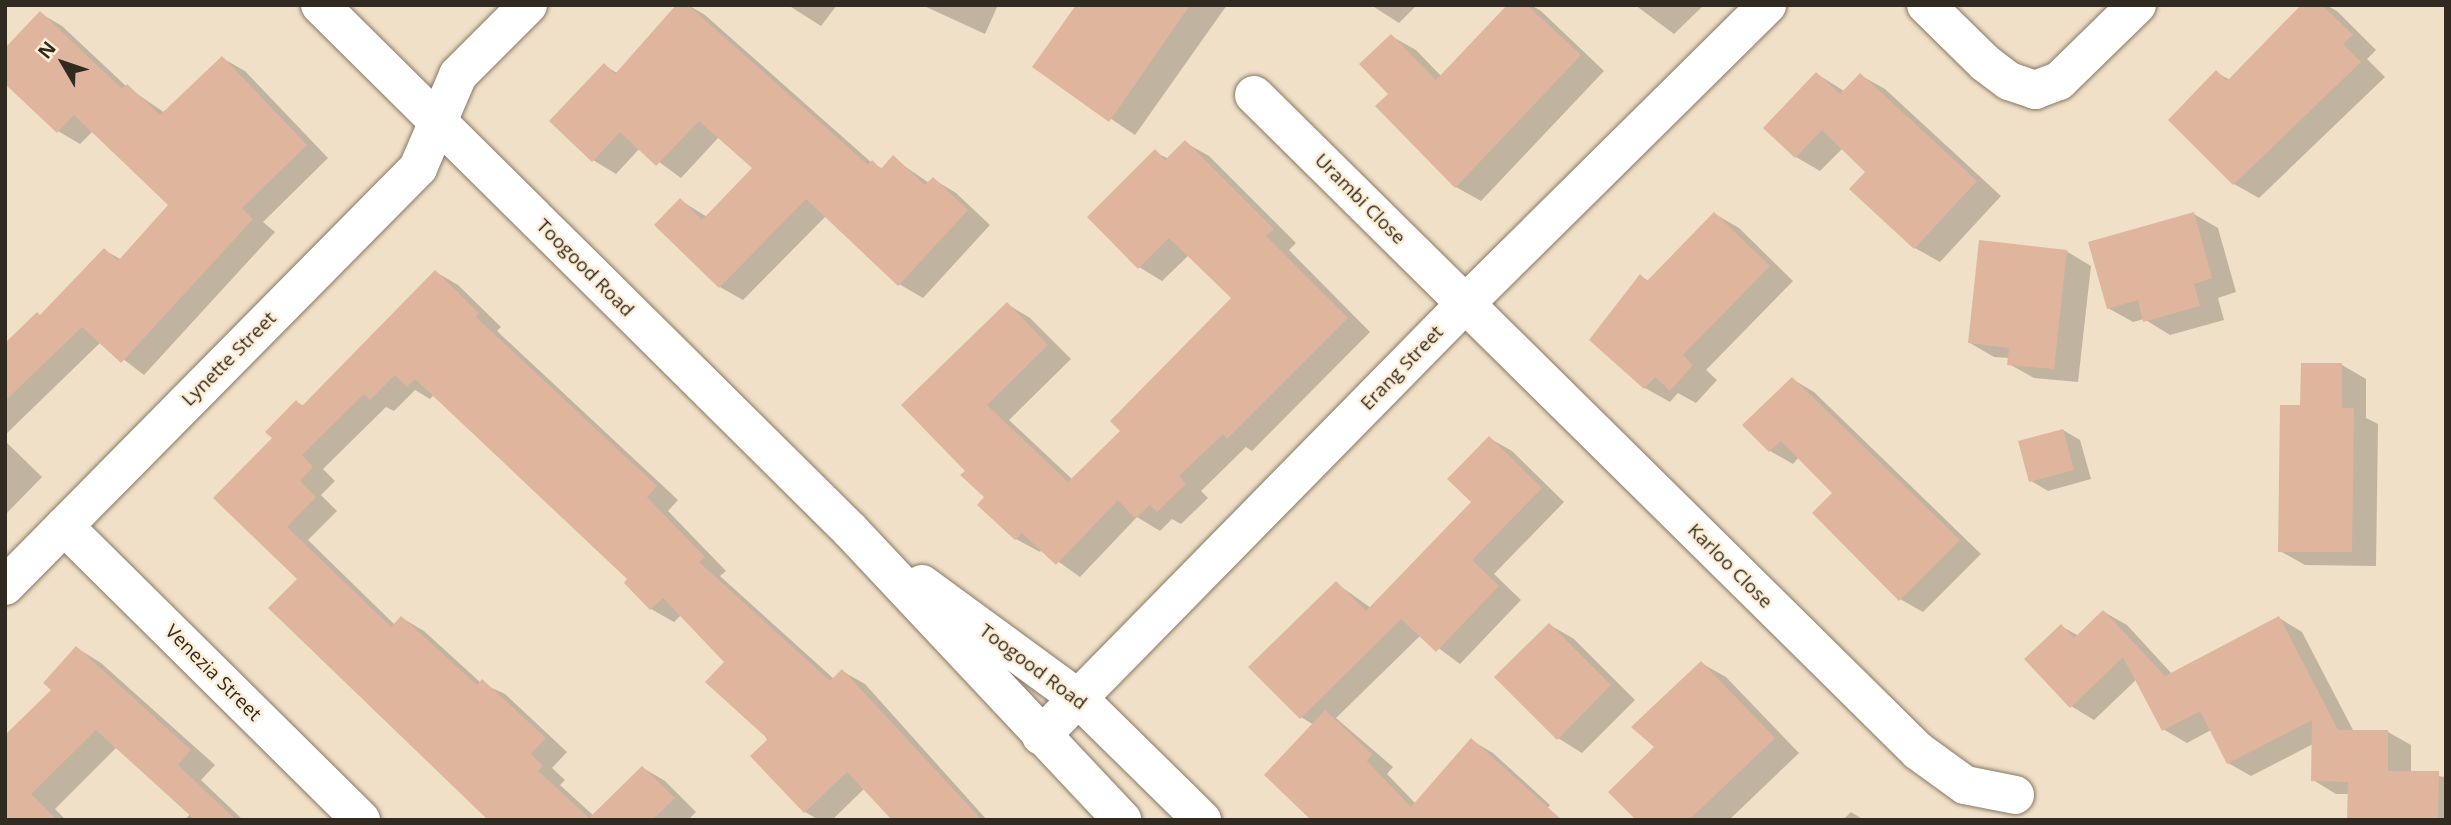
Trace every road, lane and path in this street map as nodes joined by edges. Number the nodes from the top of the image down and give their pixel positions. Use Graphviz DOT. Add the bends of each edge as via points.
graph roads {
  1 [pos="320,5"];
  2 [pos="528,5"];
  3 [pos="1767,5"];
  4 [pos="1926,5"];
  5 [pos="2137,5"];
  6 [pos="1254,95"];
  7 [pos="437,121"];
  8 [pos="1465,304"];
  9 [pos="65,526"];
  10 [pos="850,530"];
  11 [pos="5,586"];
  12 [pos="1078,698"];
  13 [pos="1041,736"];
  14 [pos="2015,795"];
  15 [pos="361,820"];
  16 [pos="1122,820"];
  17 [pos="1202,820"];
  1 -- 7 [label="street, Toogood Road"];
  2 -- 7 [label="street, Lynette Street" via="458,75"];
  3 -- 8 [label="street, Erang Street"];
  4 -- 5 [label="street" via="1985,64 2009,81 2035,90 2059,81"];
  6 -- 8 [label="street, Urambi Close"];
  7 -- 9 [label="street, Lynette Street" via="418,168"];
  7 -- 10 [label="street, Toogood Road"];
  8 -- 12 [label="street, Erang Street"];
  8 -- 14 [label="street, Karloo Close" via="1918,751 1965,785"];
  9 -- 11 [label="street, Lynette Street"];
  9 -- 15 [label="street, Venezia Street"];
  10 -- 12 [label="street, Toogood Road"];
  10 -- 13 [label="street, Toogood Road"];
  12 -- 13 [label="street, Erang Street"];
  12 -- 17 [label="street, Toogood Road"];
  13 -- 16 [label="street, Toogood Road"];
}
